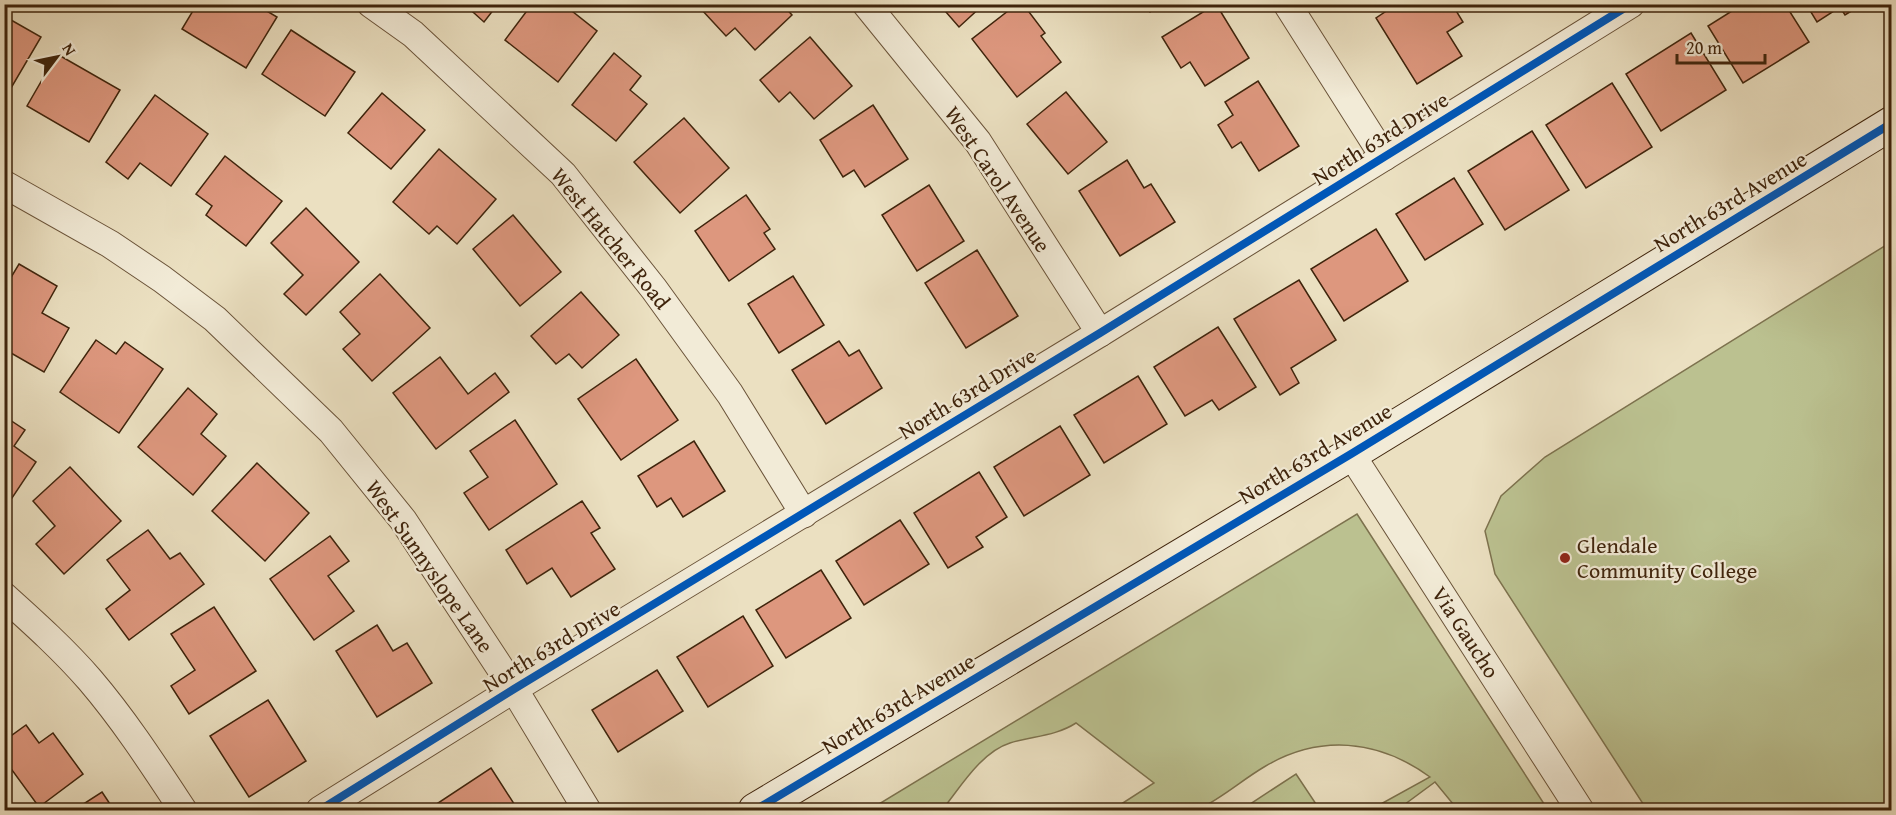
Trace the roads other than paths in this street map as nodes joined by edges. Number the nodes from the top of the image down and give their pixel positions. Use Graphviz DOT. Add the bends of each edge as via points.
graph roads {
  1 [pos="371,4"];
  2 [pos="866,4"];
  3 [pos="1287,4"];
  4 [pos="1631,4"];
  5 [pos="1892,123"];
  6 [pos="1384,157"];
  7 [pos="4,184"];
  8 [pos="1100,333"];
  9 [pos="1351,454"];
  10 [pos="804,514"];
  11 [pos="4,597"];
  12 [pos="514,689"];
  13 [pos="183,810"];
  14 [pos="320,810"];
  15 [pos="586,810"];
  16 [pos="755,810"];
  17 [pos="1580,810"];
  1 -- 10 [label="street, West Hatcher Road" via="413,34 563,174 730,393"];
  2 -- 8 [label="street, West Carol Avenue" via="978,142"];
  3 -- 6 [label="street"];
  4 -- 6 [label="street, North 63rd Drive"];
  5 -- 9 [label="street, North 63rd Avenue"];
  6 -- 8 [label="street, North 63rd Drive"];
  7 -- 12 [label="street, West Sunnyslope Lane" via="110,243 162,279 274,373 331,431 404,520"];
  8 -- 10 [label="street, North 63rd Drive"];
  9 -- 16 [label="street, North 63rd Avenue"];
  9 -- 17 [label="street, Via Gaucho"];
  10 -- 12 [label="street, North 63rd Drive"];
  11 -- 13 [label="street" via="90,679 134,735"];
  12 -- 14 [label="street, North 63rd Drive"];
  12 -- 15 [label="street, West Sunnyslope Lane"];
}
